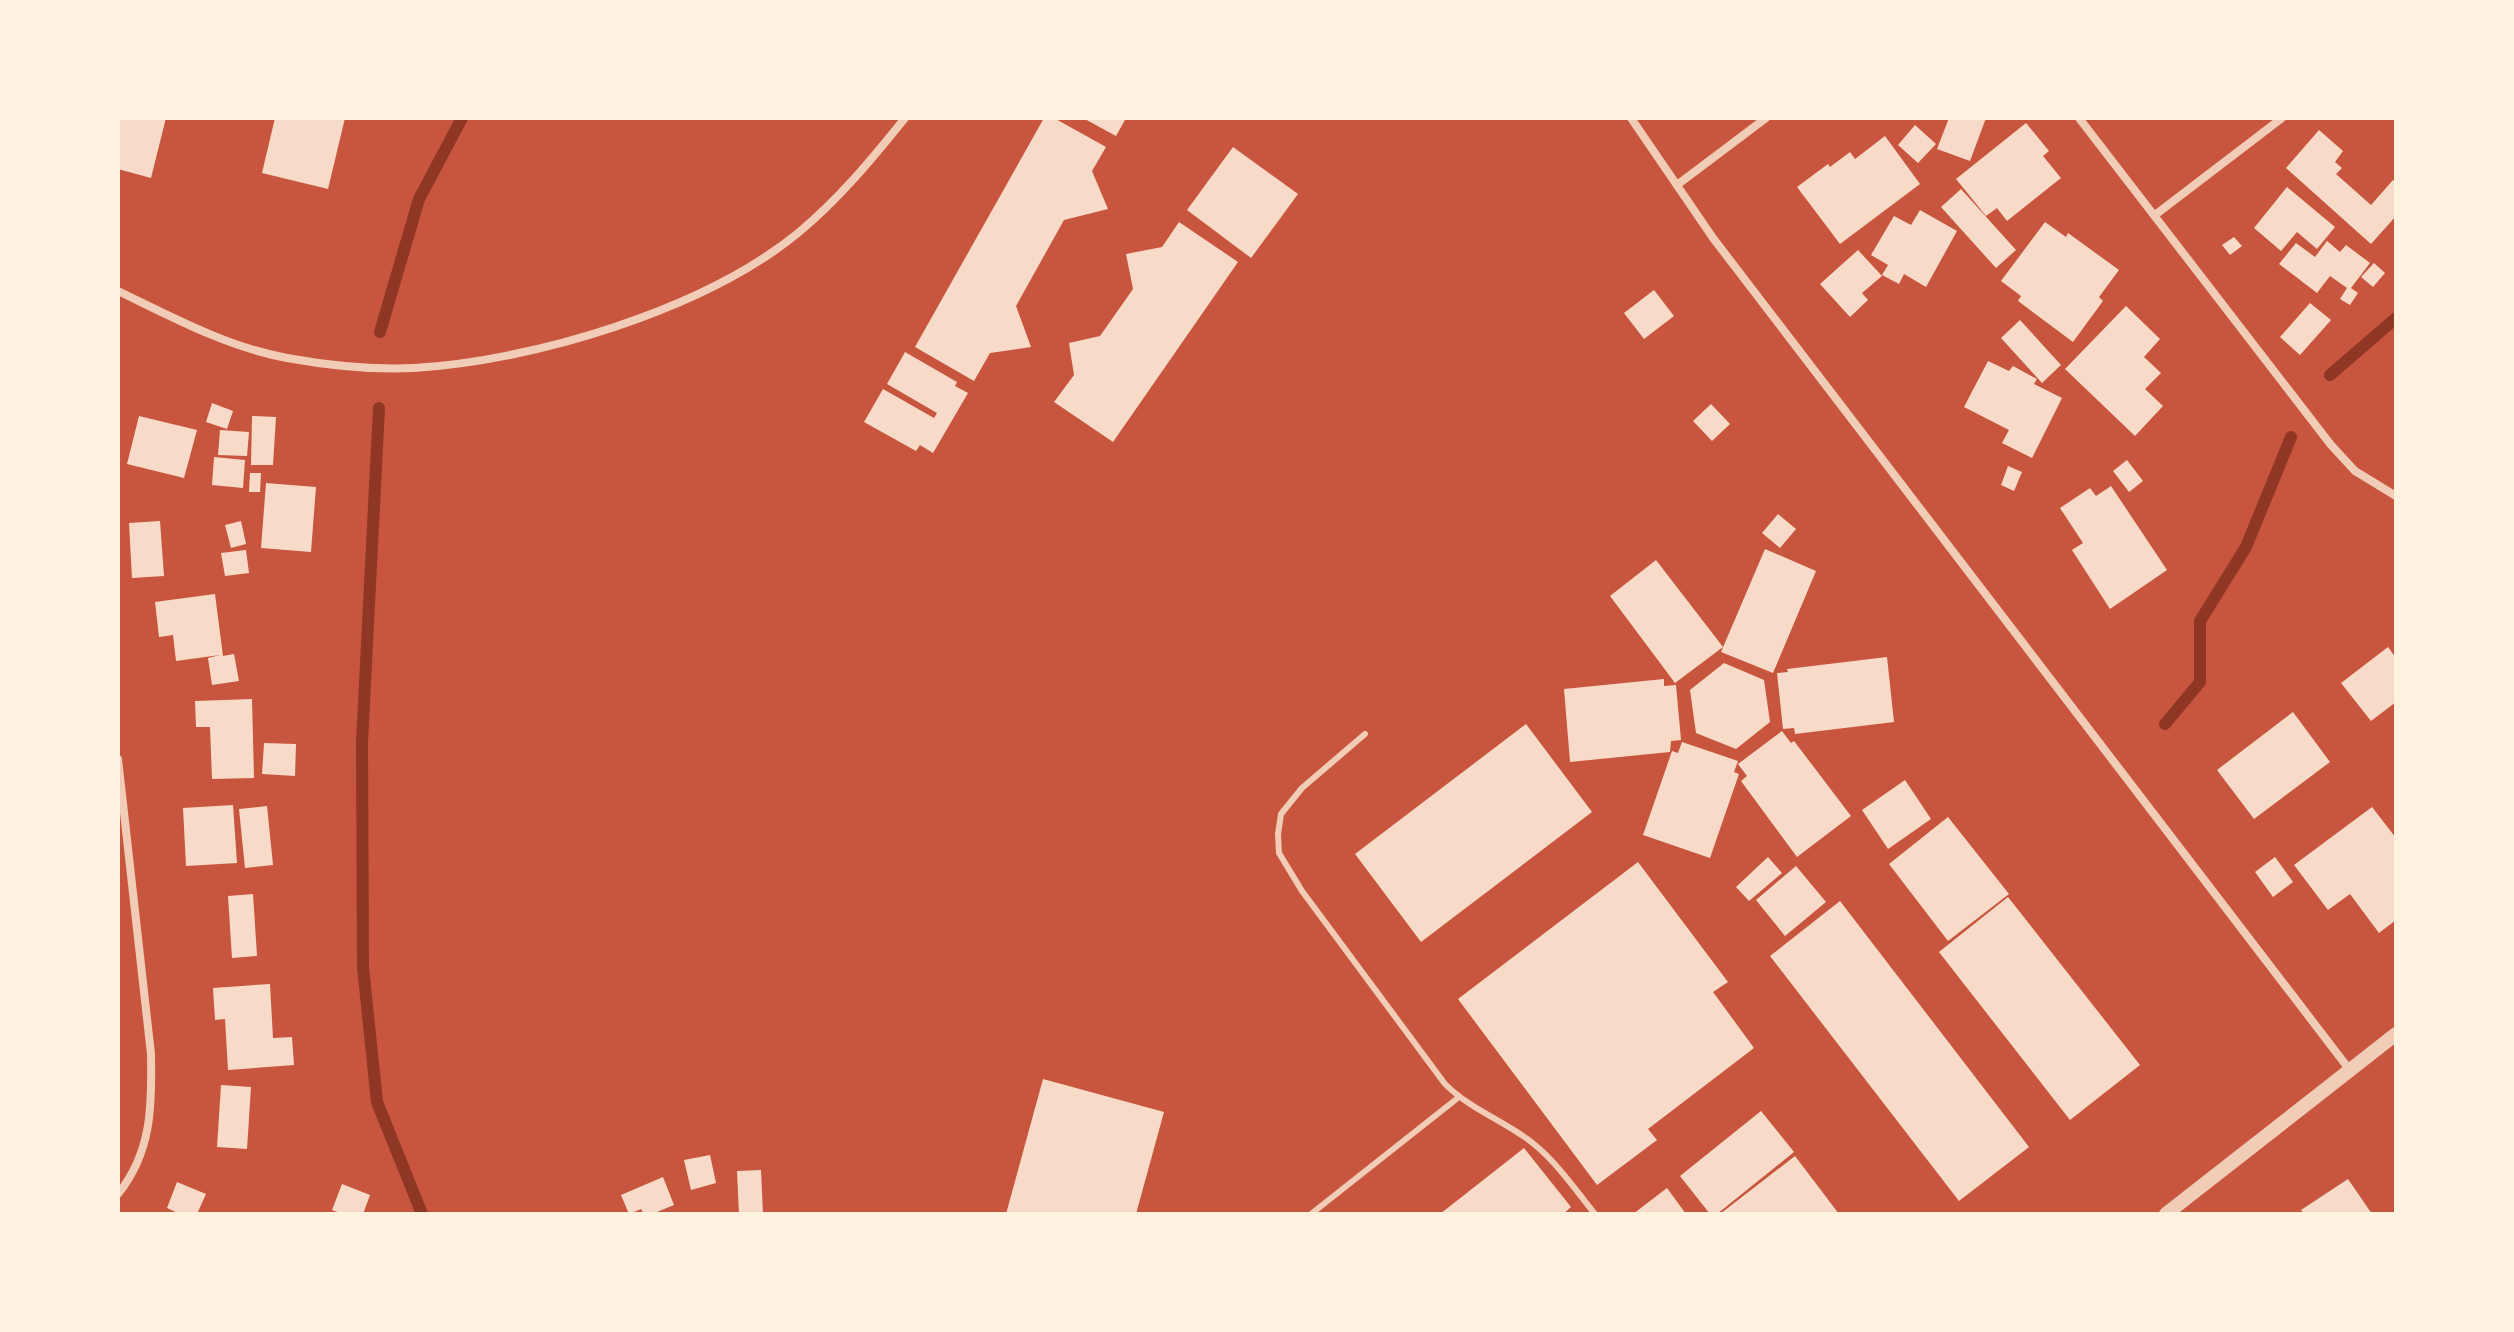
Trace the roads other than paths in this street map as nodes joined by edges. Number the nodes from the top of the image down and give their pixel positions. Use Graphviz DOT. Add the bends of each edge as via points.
graph roads {
  1 [pos="905,118"];
  2 [pos="1631,118"];
  3 [pos="1766,118"];
  4 [pos="2079,118"];
  5 [pos="2282,118"];
  6 [pos="1677,185"];
  7 [pos="2155,215"];
  8 [pos="118,291"];
  9 [pos="2396,496"];
  10 [pos="1365,734"];
  11 [pos="118,759"];
  12 [pos="2396,1034"];
  13 [pos="2349,1069"];
  14 [pos="1459,1097"];
  15 [pos="118,1194"];
  16 [pos="1311,1214"];
  17 [pos="1595,1214"];
  18 [pos="2166,1214"];
  1 -- 8 [label="street" via="848,186 797,234 748,266 674,305 591,335 492,358 412,368 286,358 219,338"];
  2 -- 6 [label="street"];
  3 -- 6 [label="street"];
  4 -- 7 [label="street"];
  5 -- 7 [label="street"];
  6 -- 13 [label="street"];
  7 -- 9 [label="street" via="2331,445 2355,471"];
  10 -- 14 [label="lane" via="1302,788 1281,814 1279,853 1319,914"];
  11 -- 15 [label="street" via="152,1097 141,1156"];
  12 -- 13 [label="street"];
  13 -- 18 [label="street"];
  14 -- 16 [label="lane"];
  14 -- 17 [label="lane" via="1526,1137 1554,1162"];
}
